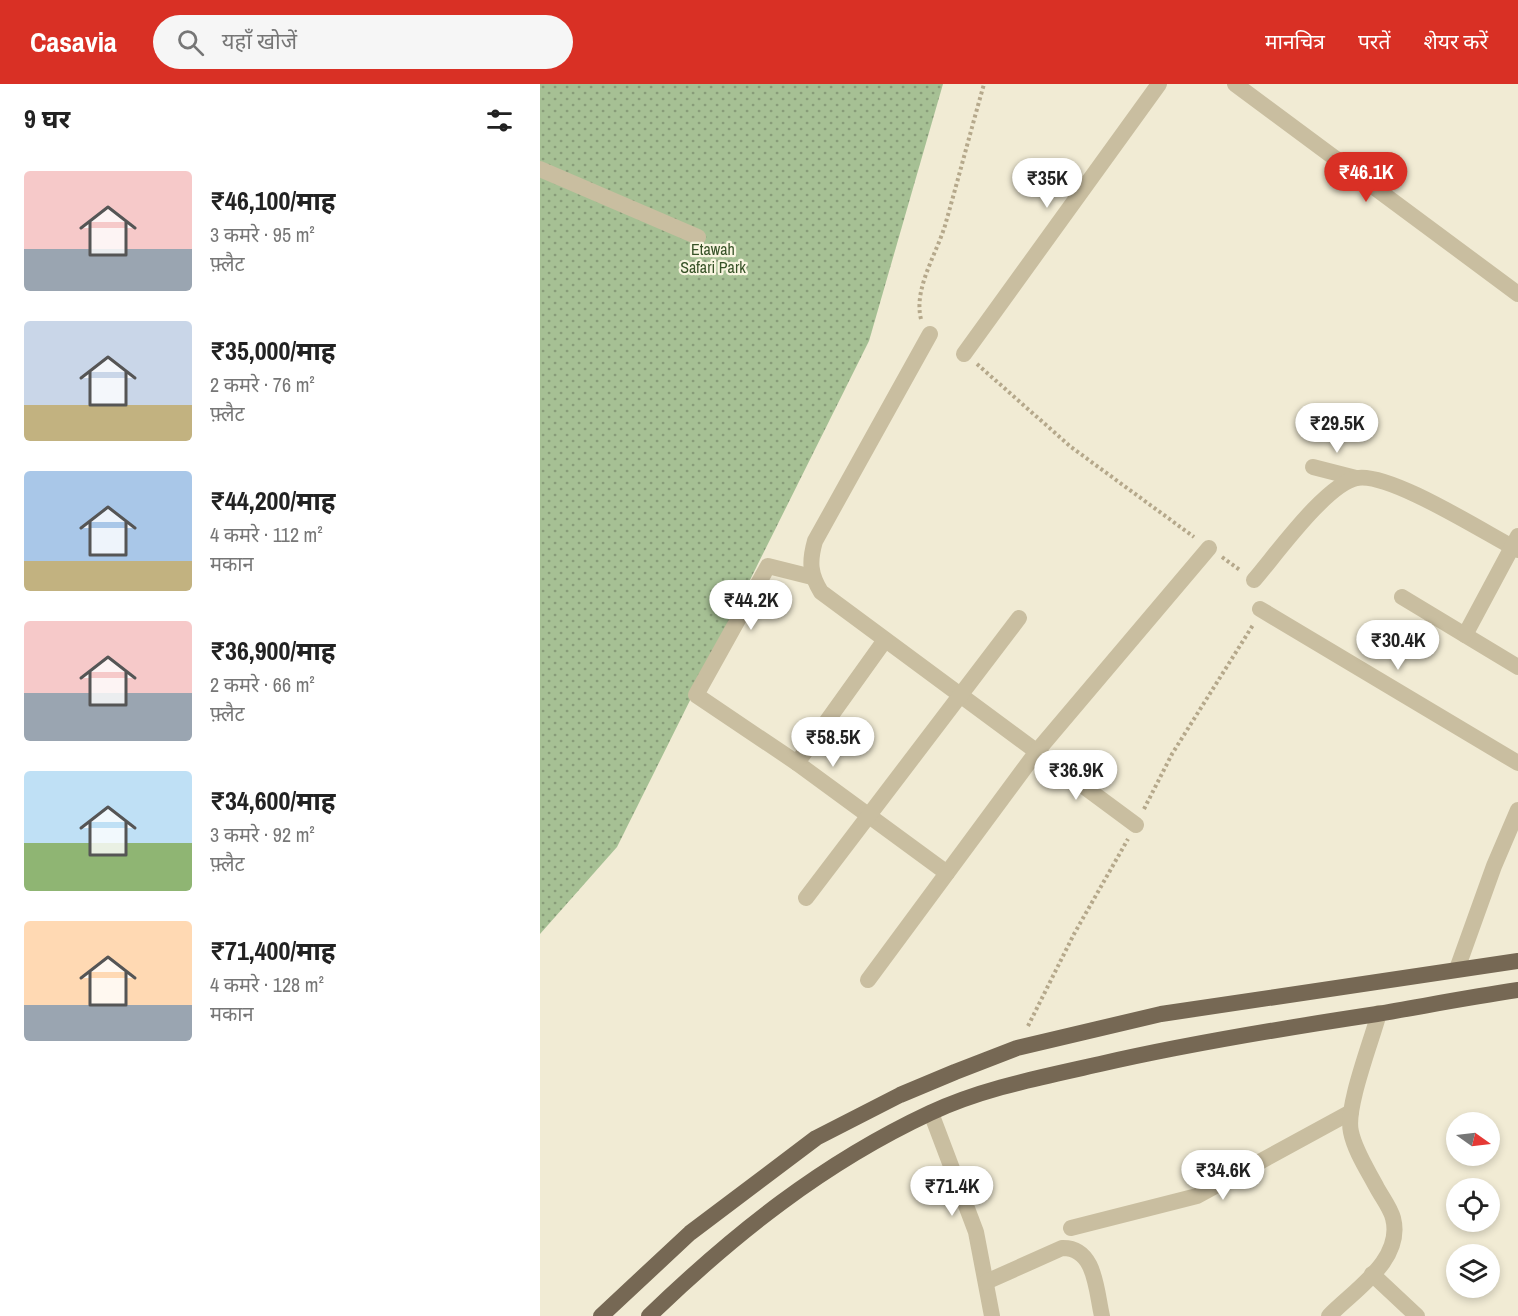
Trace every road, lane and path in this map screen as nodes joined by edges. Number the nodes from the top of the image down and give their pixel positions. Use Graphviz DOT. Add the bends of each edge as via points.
graph roads {
  1 [pos="984,84"];
  2 [pos="1158,84"];
  3 [pos="1235,84"];
  4 [pos="540,170"];
  5 [pos="698,237"];
  6 [pos="1518,294"];
  7 [pos="930,334"];
  8 [pos="964,354"];
  9 [pos="1313,467"];
  10 [pos="1356,478"];
  11 [pos="1516,544"];
  12 [pos="1209,548"];
  13 [pos="812,577"];
  14 [pos="1254,580"];
  15 [pos="1402,597"];
  16 [pos="1260,609"];
  17 [pos="1019,618"];
  18 [pos="1465,635"];
  19 [pos="885,640"];
  20 [pos="1518,667"];
  21 [pos="961,695"];
  22 [pos="1038,750"];
  23 [pos="797,763"];
  24 [pos="1518,763"];
  25 [pos="1518,810"];
  26 [pos="869,816"];
  27 [pos="1136,825"];
  28 [pos="947,873"];
  29 [pos="806,898"];
  30 [pos="1518,961"];
  31 [pos="1457,969"];
  32 [pos="868,980"];
  33 [pos="1518,990"];
  34 [pos="1380,1013"];
  35 [pos="1017,1048"];
  36 [pos="1351,1112"];
  37 [pos="931,1113"];
  38 [pos="1071,1228"];
  39 [pos="1372,1274"];
  40 [pos="986,1282"];
  41 [pos="601,1316"];
  42 [pos="649,1316"];
  43 [pos="992,1316"];
  44 [pos="1102,1316"];
  45 [pos="1329,1316"];
  46 [pos="1417,1316"];
  1 -- 7 [label="path" via="945,225 924,284 919,309"];
  2 -- 8 [label="street"];
  3 -- 6 [label="street"];
  4 -- 5 [label="street"];
  7 -- 13 [label="street" via="814,541"];
  8 -- 12 [label="path" via="1071,447"];
  9 -- 10 [label="street"];
  10 -- 11 [label="street" via="1376,479 1399,488"];
  10 -- 14 [label="street" via="1321,501"];
  11 -- 18 [label="street"];
  12 -- 14 [label="path"];
  12 -- 22 [label="street"];
  13 -- 19 [label="street" via="821,592"];
  13 -- 23 [label="street" via="768,566 696,695"];
  15 -- 18 [label="street"];
  16 -- 24 [label="street"];
  16 -- 27 [label="path" via="1172,754"];
  17 -- 21 [label="street"];
  18 -- 20 [label="street"];
  19 -- 21 [label="street"];
  19 -- 23 [label="street"];
  21 -- 22 [label="street"];
  21 -- 26 [label="street"];
  22 -- 27 [label="street"];
  22 -- 28 [label="street"];
  23 -- 26 [label="street"];
  25 -- 31 [label="street"];
  26 -- 28 [label="street"];
  26 -- 29 [label="street"];
  27 -- 35 [label="path" via="1074,934"];
  28 -- 32 [label="street"];
  30 -- 31 [label="main road"];
  31 -- 35 [label="main road" via="1161,1014"];
  33 -- 34 [label="main road"];
  34 -- 36 [label="street"];
  34 -- 37 [label="main road" via="1152,1052 1024,1082"];
  35 -- 41 [label="main road" via="900,1095 816,1138 690,1233"];
  36 -- 38 [label="street" via="1197,1196"];
  36 -- 39 [label="street" via="1350,1131 1392,1216 1395,1232 1391,1249"];
  37 -- 40 [label="street" via="976,1232"];
  37 -- 42 [label="main road" via="845,1157 775,1205 704,1263"];
  39 -- 45 [label="street"];
  39 -- 46 [label="street"];
  40 -- 43 [label="street"];
  40 -- 44 [label="street" via="1062,1248 1072,1248 1090,1264"];
}
